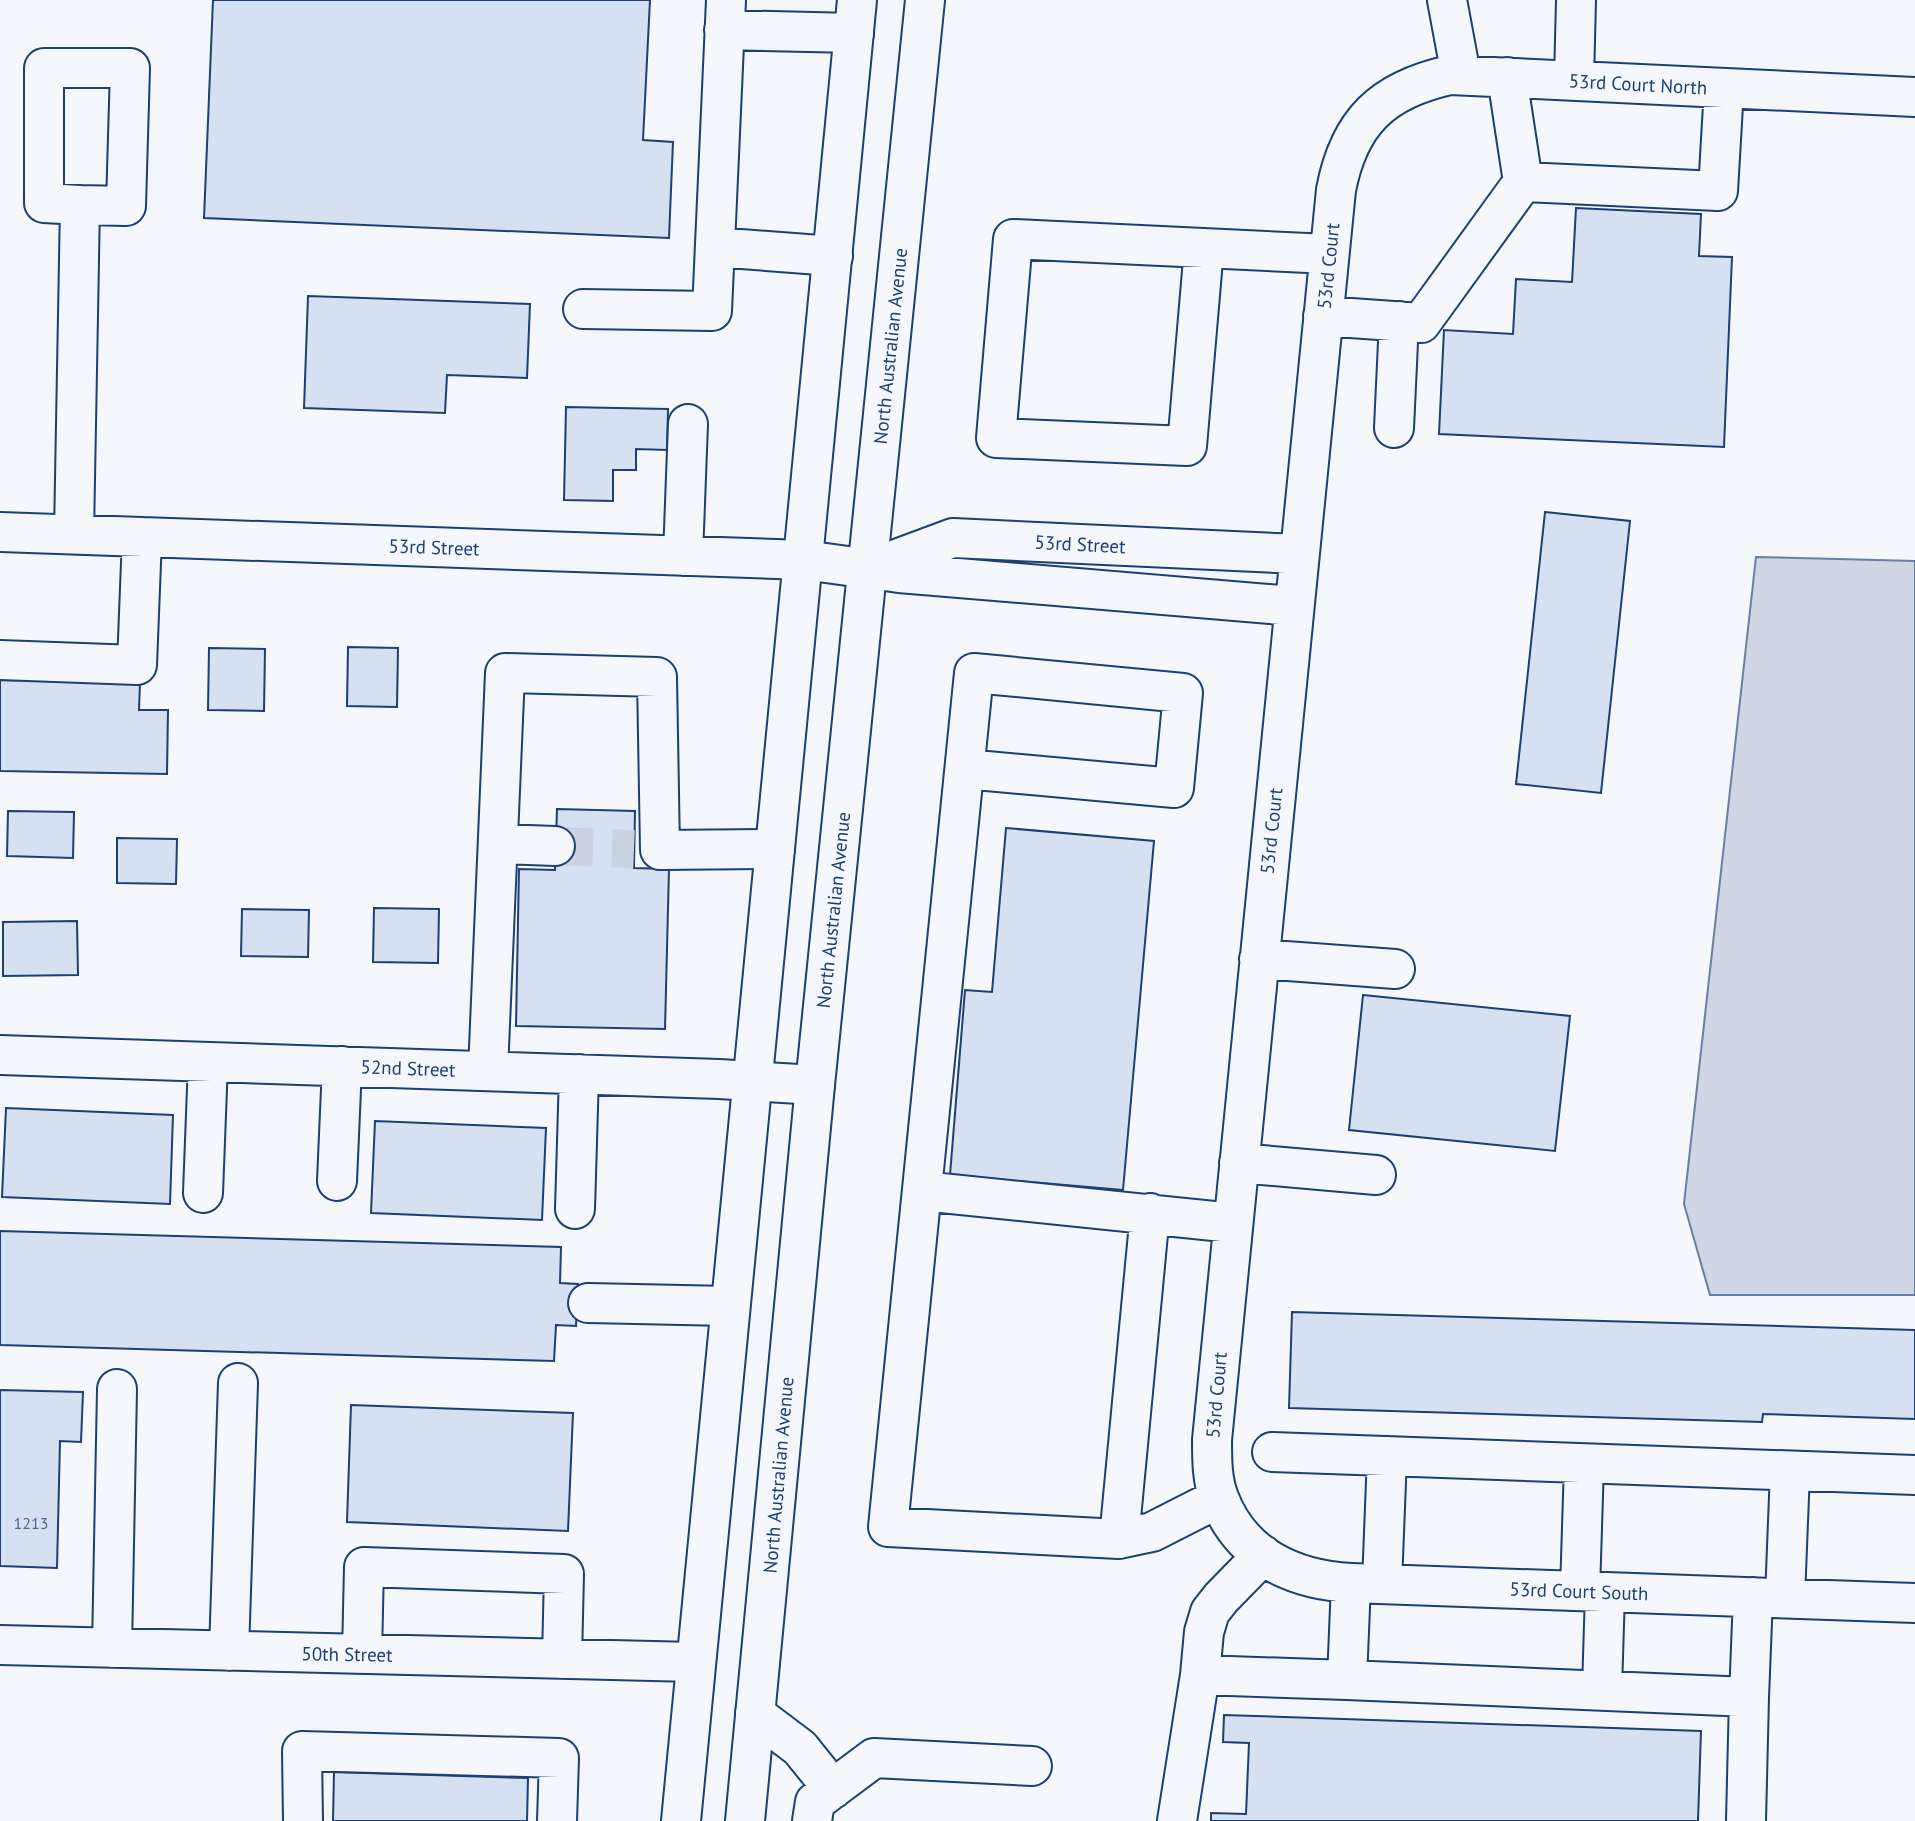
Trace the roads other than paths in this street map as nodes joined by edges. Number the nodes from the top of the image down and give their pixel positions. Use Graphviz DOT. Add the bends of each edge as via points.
graph roads {
  1 [pos="925,0"];
  2 [pos="1447,0"];
  3 [pos="1576,0"];
  4 [pos="725,15"];
  5 [pos="856,16"];
  6 [pos="1461,75"];
  7 [pos="1507,77"];
  8 [pos="1574,80"];
  9 [pos="1724,88"];
  10 [pos="1915,91"];
  11 [pos="1372,113"];
  12 [pos="1523,181"];
  13 [pos="80,205"];
  14 [pos="715,247"];
  15 [pos="1203,248"];
  16 [pos="1329,254"];
  17 [pos="833,256"];
  18 [pos="583,309"];
  19 [pos="1323,316"];
  20 [pos="1399,321"];
  21 [pos="688,424"];
  22 [pos="1394,428"];
  23 [pos="0,532"];
  24 [pos="74,534"];
  25 [pos="142,537"];
  26 [pos="1298,554"];
  27 [pos="683,556"];
  28 [pos="804,560"];
  29 [pos="867,570"];
  30 [pos="1293,606"];
  31 [pos="0,660"];
  32 [pos="965,769"];
  33 [pos="498,844"];
  34 [pos="555,846"];
  35 [pos="775,849"];
  36 [pos="1259,959"];
  37 [pos="1395,969"];
  38 [pos="0,1055"];
  39 [pos="208,1062"];
  40 [pos="342,1066"];
  41 [pos="488,1071"];
  42 [pos="579,1074"];
  43 [pos="752,1080"];
  44 [pos="815,1084"];
  45 [pos="1239,1163"];
  46 [pos="1376,1175"];
  47 [pos="337,1181"];
  48 [pos="922,1191"];
  49 [pos="203,1193"];
  50 [pos="575,1209"];
  51 [pos="1150,1213"];
  52 [pos="1233,1223"];
  53 [pos="588,1303"];
  54 [pos="729,1306"];
  55 [pos="238,1383"];
  56 [pos="117,1389"];
  57 [pos="1272,1452"];
  58 [pos="1387,1456"];
  59 [pos="1584,1464"];
  60 [pos="1790,1471"];
  61 [pos="1915,1475"];
  62 [pos="1219,1498"];
  63 [pos="1119,1539"];
  64 [pos="1258,1551"];
  65 [pos="1367,1584"];
  66 [pos="1593,1592"];
  67 [pos="1769,1598"];
  68 [pos="1915,1603"];
  69 [pos="0,1645"];
  70 [pos="112,1648"];
  71 [pos="229,1651"];
  72 [pos="362,1654"];
  73 [pos="562,1659"];
  74 [pos="694,1662"];
  75 [pos="1200,1675"];
  76 [pos="1347,1679"];
  77 [pos="1602,1690"];
  78 [pos="1749,1697"];
  79 [pos="755,1714"];
  80 [pos="1032,1766"];
  81 [pos="833,1789"];
  82 [pos="303,1821"];
  83 [pos="556,1821"];
  84 [pos="681,1821"];
  85 [pos="745,1821"];
  86 [pos="812,1821"];
  87 [pos="1177,1821"];
  88 [pos="1746,1821"];
  1 -- 29 [label="street, North Australian Avenue"];
  2 -- 6 [label="street"];
  3 -- 8 [label="street"];
  4 -- 5 [label="street"];
  4 -- 14 [label="street"];
  5 -- 17 [label="street"];
  6 -- 7 [label="street, 53rd Court North"];
  6 -- 11 [label="street, 53rd Court North" via="1421,81"];
  7 -- 8 [label="street, 53rd Court North"];
  7 -- 12 [label="street"];
  8 -- 9 [label="street, 53rd Court North"];
  9 -- 10 [label="street, 53rd Court North"];
  9 -- 12 [label="street" via="1718,191"];
  11 -- 16 [label="street, 53rd Court" via="1353,136 1341,163"];
  12 -- 20 [label="street" via="1421,323"];
  13 -- 24 [label="street"];
  14 -- 17 [label="street"];
  14 -- 18 [label="street" via="712,312"];
  15 -- 15 [label="street" via="1013,239 996,438 1186,446"];
  15 -- 16 [label="street"];
  16 -- 19 [label="street, 53rd Court"];
  17 -- 28 [label="street"];
  19 -- 20 [label="street"];
  19 -- 26 [label="street, 53rd Court"];
  20 -- 22 [label="street"];
  21 -- 27 [label="street"];
  23 -- 24 [label="street, 53rd Street"];
  24 -- 25 [label="street, 53rd Street"];
  25 -- 27 [label="street, 53rd Street"];
  25 -- 31 [label="street" via="137,665"];
  26 -- 29 [label="street, 53rd Street" via="953,538"];
  26 -- 30 [label="street, 53rd Court"];
  27 -- 28 [label="street, 53rd Street"];
  28 -- 29 [label="street, 53rd Street"];
  28 -- 35 [label="street"];
  29 -- 30 [label="street, 53rd Street"];
  29 -- 44 [label="street, North Australian Avenue"];
  30 -- 36 [label="street, 53rd Court"];
  32 -- 32 [label="street" via="974,673 1183,693 1174,788"];
  32 -- 48 [label="street"];
  33 -- 34 [label="street"];
  33 -- 35 [label="street" via="505,673 657,677 647,849"];
  33 -- 41 [label="street"];
  35 -- 43 [label="street"];
  36 -- 37 [label="street"];
  36 -- 45 [label="street, 53rd Court"];
  38 -- 39 [label="street, 52nd Street"];
  39 -- 40 [label="street, 52nd Street"];
  39 -- 49 [label="street"];
  40 -- 41 [label="street, 52nd Street"];
  40 -- 47 [label="street"];
  41 -- 42 [label="street, 52nd Street"];
  42 -- 43 [label="street, 52nd Street"];
  42 -- 50 [label="street"];
  43 -- 44 [label="street, 52nd Street"];
  43 -- 54 [label="street"];
  44 -- 79 [label="street, North Australian Avenue"];
  45 -- 46 [label="street"];
  45 -- 52 [label="street, 53rd Court"];
  48 -- 51 [label="street"];
  48 -- 63 [label="street" via="888,1527"];
  51 -- 52 [label="street"];
  51 -- 63 [label="street"];
  52 -- 62 [label="street, 53rd Court" via="1212,1440"];
  53 -- 54 [label="street"];
  54 -- 74 [label="street"];
  55 -- 71 [label="street"];
  56 -- 70 [label="street"];
  57 -- 58 [label="street"];
  58 -- 59 [label="street"];
  58 -- 65 [label="street"];
  59 -- 60 [label="street"];
  59 -- 66 [label="street"];
  60 -- 61 [label="street"];
  60 -- 67 [label="street"];
  62 -- 63 [label="street" via="1152,1532"];
  62 -- 64 [label="street, 53rd Court" via="1233,1525"];
  64 -- 65 [label="street, 53rd Court South" via="1275,1565 1303,1577"];
  64 -- 75 [label="street" via="1210,1612"];
  65 -- 66 [label="street, 53rd Court South"];
  65 -- 76 [label="street"];
  66 -- 67 [label="street, 53rd Court South"];
  66 -- 77 [label="street"];
  67 -- 68 [label="street, 53rd Court South"];
  67 -- 78 [label="street"];
  69 -- 70 [label="street, 50th Street"];
  70 -- 71 [label="street, 50th Street"];
  71 -- 72 [label="street, 50th Street"];
  72 -- 73 [label="street, 50th Street"];
  72 -- 73 [label="street" via="364,1567 564,1574"];
  73 -- 74 [label="street, 50th Street"];
  74 -- 84 [label="street"];
  75 -- 76 [label="street"];
  75 -- 87 [label="street"];
  76 -- 77 [label="street"];
  77 -- 78 [label="street"];
  78 -- 88 [label="street"];
  79 -- 81 [label="street" via="800,1748"];
  79 -- 85 [label="street, North Australian Avenue"];
  80 -- 81 [label="street" via="874,1758"];
  81 -- 86 [label="street" via="815,1802"];
  82 -- 83 [label="street" via="302,1751 559,1758"];
}
